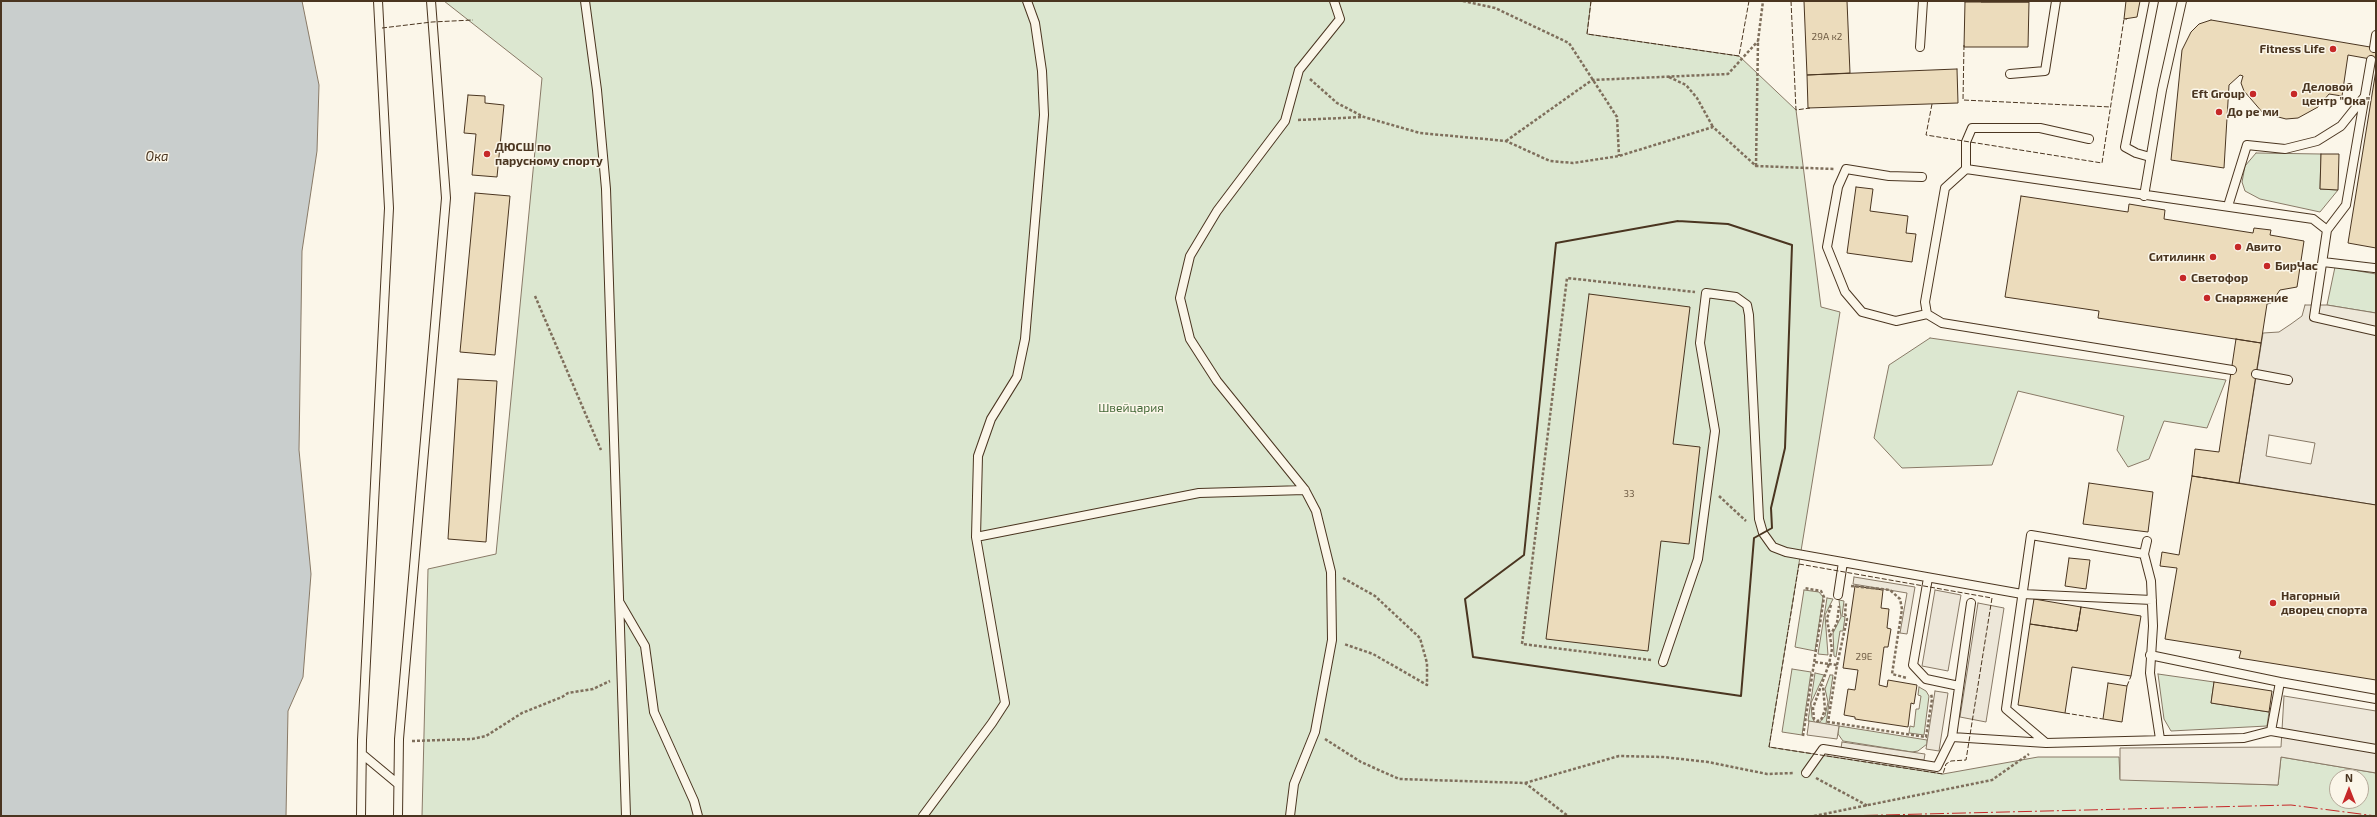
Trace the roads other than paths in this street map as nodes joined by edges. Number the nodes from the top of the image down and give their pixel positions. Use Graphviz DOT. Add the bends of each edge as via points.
graph roads {
  1 [pos="378,1"];
  2 [pos="431,1"];
  3 [pos="585,1"];
  4 [pos="1027,1"];
  5 [pos="1334,1"];
  6 [pos="1923,1"];
  7 [pos="2056,1"];
  8 [pos="2154,1"];
  9 [pos="2182,1"];
  10 [pos="2376,35"];
  11 [pos="1920,47"];
  12 [pos="2374,48"];
  13 [pos="2371,60"];
  14 [pos="2010,74"];
  15 [pos="2365,96"];
  16 [pos="2089,139"];
  17 [pos="2150,157"];
  18 [pos="1966,168"];
  19 [pos="1922,177"];
  20 [pos="2144,196"];
  21 [pos="2228,206"];
  22 [pos="2326,230"];
  23 [pos="2323,262"];
  24 [pos="2374,268"];
  25 [pos="1927,314"];
  26 [pos="2376,331"];
  27 [pos="2232,370"];
  28 [pos="2256,374"];
  29 [pos="2288,380"];
  30 [pos="1305,490"];
  31 [pos="976,537"];
  32 [pos="2147,541"];
  33 [pos="2144,554"];
  34 [pos="1843,562"];
  35 [pos="1928,578"];
  36 [pos="2022,594"];
  37 [pos="1838,595"];
  38 [pos="2152,600"];
  39 [pos="619,603"];
  40 [pos="1971,604"];
  41 [pos="2150,655"];
  42 [pos="1664,662"];
  43 [pos="2280,682"];
  44 [pos="1959,686"];
  45 [pos="2376,699"];
  46 [pos="2271,731"];
  47 [pos="1952,737"];
  48 [pos="2160,739"];
  49 [pos="2046,743"];
  50 [pos="2376,749"];
  51 [pos="362,754"];
  52 [pos="1806,773"];
  53 [pos="398,784"];
  54 [pos="361,816"];
  55 [pos="398,816"];
  56 [pos="626,816"];
  57 [pos="698,816"];
  58 [pos="923,816"];
  59 [pos="1290,816"];
  1 -- 51 [label="lane" via="388,208"];
  2 -- 53 [label="lane" via="446,198 399,742"];
  3 -- 39 [label="lane" via="597,90 606,189"];
  4 -- 31 [label="lane" via="1035,24 1042,72 1044,115 1025,339 1017,377 991,419 978,456"];
  5 -- 30 [label="lane" via="1340,19 1299,70 1285,121 1217,211 1190,256 1180,298 1190,339 1213,375"];
  6 -- 11 [label="lane"];
  7 -- 14 [label="lane" via="2045,71"];
  8 -- 17 [label="lane" via="2125,147"];
  9 -- 17 [label="lane"];
  10 -- 12 [label="lane"];
  13 -- 15 [label="lane"];
  15 -- 21 [label="lane" via="2341,126 2318,141 2285,149 2247,145"];
  15 -- 22 [label="lane" via="2346,204"];
  16 -- 18 [label="lane" via="2040,128 1972,128 1966,142"];
  17 -- 20 [label="lane"];
  18 -- 20 [label="lane"];
  18 -- 25 [label="lane" via="1945,188 1925,302"];
  19 -- 25 [label="lane" via="1889,176 1846,169 1838,187 1827,247 1845,292 1862,312 1896,321"];
  20 -- 21 [label="lane"];
  21 -- 22 [label="lane" via="2313,219"];
  22 -- 23 [label="lane"];
  23 -- 24 [label="lane"];
  23 -- 26 [label="lane" via="2314,317"];
  25 -- 27 [label="lane" via="1942,323"];
  28 -- 29 [label="lane"];
  30 -- 31 [label="lane" via="1199,493"];
  30 -- 59 [label="lane" via="1316,511 1331,572 1332,640 1315,732 1294,784"];
  31 -- 58 [label="lane" via="1005,703"];
  32 -- 33 [label="lane"];
  33 -- 36 [label="lane" via="2031,535"];
  33 -- 38 [label="lane" via="2151,581"];
  34 -- 35 [label="lane"];
  34 -- 37 [label="lane"];
  34 -- 42 [label="lane" via="1786,552 1773,547 1763,533 1759,519 1747,305 1736,297 1706,293 1700,343 1715,431 1698,559"];
  35 -- 36 [label="lane"];
  35 -- 44 [label="lane" via="1913,665 1926,679"];
  36 -- 38 [label="lane"];
  36 -- 49 [label="lane" via="2006,709"];
  38 -- 41 [label="lane"];
  39 -- 56 [label="lane"];
  39 -- 57 [label="lane" via="645,646 654,712 694,801"];
  40 -- 44 [label="lane"];
  41 -- 43 [label="lane"];
  41 -- 48 [label="lane" via="2150,673"];
  43 -- 45 [label="lane"];
  43 -- 46 [label="lane"];
  44 -- 47 [label="lane"];
  46 -- 48 [label="lane" via="2244,738"];
  46 -- 50 [label="lane"];
  47 -- 49 [label="lane"];
  47 -- 52 [label="lane" via="1937,767 1823,749"];
  48 -- 49 [label="lane"];
  51 -- 53 [label="lane"];
  51 -- 54 [label="lane"];
  53 -- 55 [label="lane"];
}
